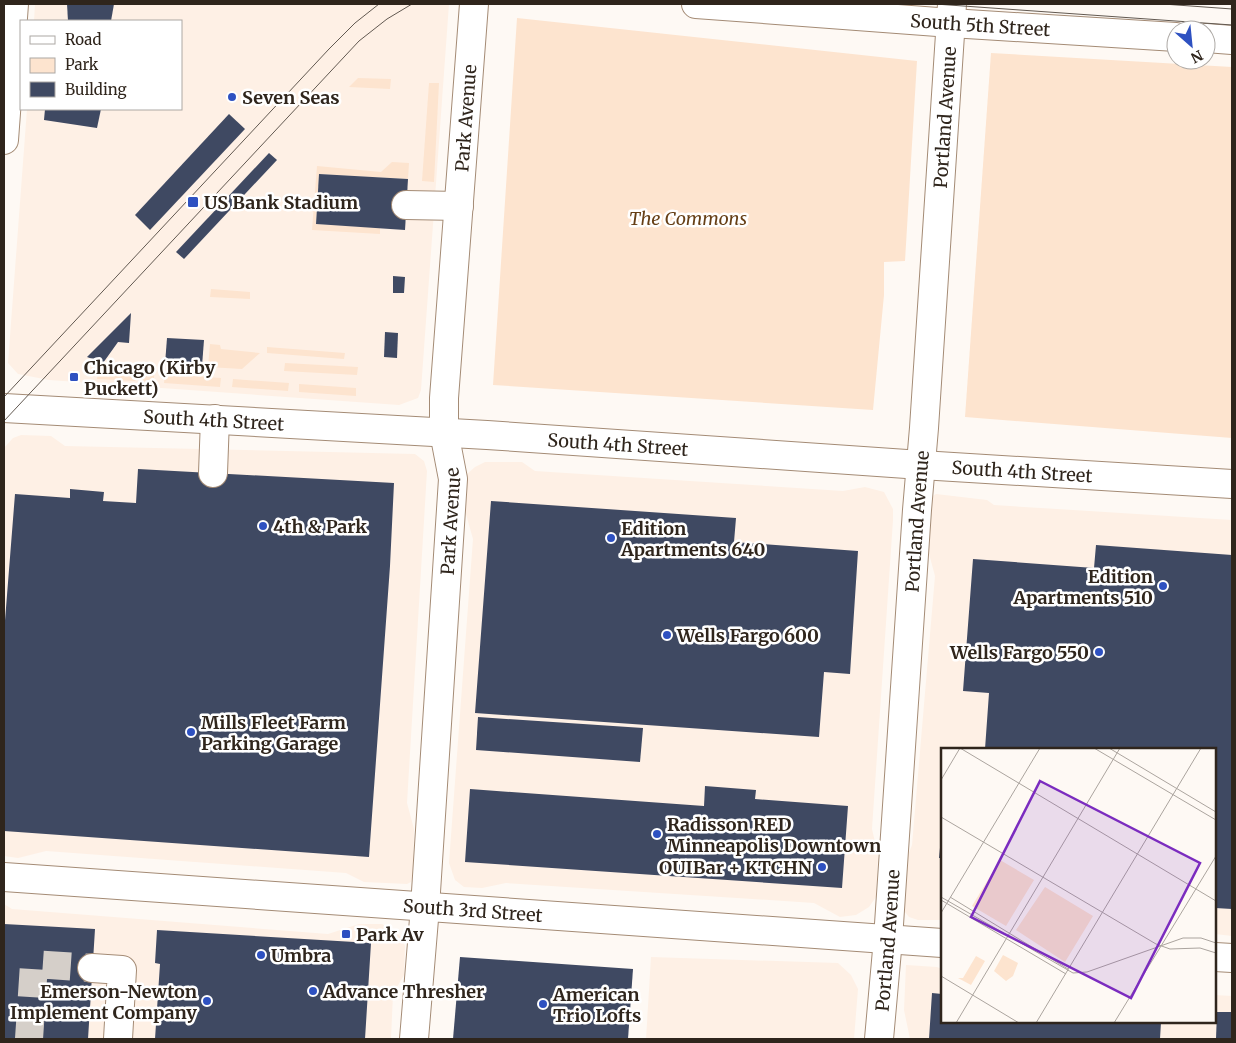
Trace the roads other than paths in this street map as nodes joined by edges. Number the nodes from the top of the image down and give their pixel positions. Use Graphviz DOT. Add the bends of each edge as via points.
graph roads {
  1 [pos="14,4"];
  2 [pos="474,4"];
  3 [pos="696,4"];
  4 [pos="951,13"];
  5 [pos="1166,35"];
  6 [pos="1216,39"];
  7 [pos="1232,40"];
  8 [pos="4,140"];
  9 [pos="406,205"];
  10 [pos="459,206"];
  11 [pos="4,408"];
  12 [pos="215,419"];
  13 [pos="444,432"];
  14 [pos="921,465"];
  15 [pos="213,473"];
  16 [pos="1232,484"];
  17 [pos="4,877"];
  18 [pos="425,907"];
  19 [pos="888,939"];
  20 [pos="941,943"];
  21 [pos="1216,957"];
  22 [pos="1232,958"];
  23 [pos="92,968"];
  24 [pos="118,1039"];
  25 [pos="414,1039"];
  26 [pos="879,1039"];
  1 -- 8 [label="street"];
  2 -- 10 [label="street, Park Avenue"];
  3 -- 4 [label="street, South 5th Street"];
  4 -- 5 [label="street, South 5th Street"];
  4 -- 14 [label="street, Portland Avenue"];
  6 -- 7 [label="street"];
  9 -- 10 [label="street"];
  10 -- 13 [label="street, Park Avenue"];
  11 -- 12 [label="street, South 4th Street"];
  12 -- 13 [label="street, South 4th Street"];
  12 -- 15 [label="street"];
  13 -- 14 [label="street, South 4th Street"];
  13 -- 18 [label="street, Park Avenue" via="453,479"];
  14 -- 16 [label="street, South 4th Street"];
  14 -- 19 [label="street, Portland Avenue"];
  17 -- 18 [label="street, South 3rd Street"];
  18 -- 19 [label="street, South 3rd Street"];
  18 -- 25 [label="street, Park Avenue"];
  19 -- 20 [label="street, South 3rd Street"];
  19 -- 26 [label="street, Portland Avenue"];
  21 -- 22 [label="street"];
  23 -- 24 [label="street" via="122,970"];
}
